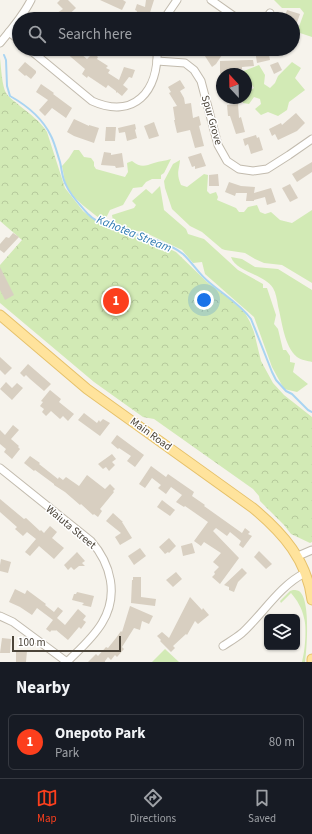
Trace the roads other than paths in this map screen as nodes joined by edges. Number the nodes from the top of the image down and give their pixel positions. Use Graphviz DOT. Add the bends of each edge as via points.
graph roads {
  1 [pos="30,0"];
  2 [pos="177,0"];
  3 [pos="211,0"];
  4 [pos="23,12"];
  5 [pos="169,12"];
  6 [pos="228,12"];
  7 [pos="12,28"];
  8 [pos="9,32"];
  9 [pos="12,34"];
  10 [pos="0,43"];
  11 [pos="37,56"];
  12 [pos="157,56"];
  13 [pos="157,61"];
  14 [pos="312,139"];
  15 [pos="0,315"];
  16 [pos="0,468"];
  17 [pos="312,550"];
  18 [pos="298,556"];
  19 [pos="305,573"];
  20 [pos="312,600"];
  21 [pos="0,616"];
  22 [pos="223,646"];
  23 [pos="67,662"];
  1 -- 4 [label="street"];
  2 -- 5 [label="street"];
  3 -- 6 [label="street"];
  7 -- 8 [label="street"];
  8 -- 9 [label="street"];
  8 -- 10 [label="street"];
  11 -- 13 [label="street" via="92,101 110,107 132,104 144,94 154,78"];
  12 -- 13 [label="street"];
  13 -- 14 [label="street, Spur Grove" via="185,63 194,70 201,81 218,145 227,161 239,168 253,171 267,169"];
  15 -- 18 [label="main road, Main Road" via="87,389 268,520"];
  16 -- 23 [label="street, Waiuta Street" via="91,541 107,567 111,597 106,615 96,631"];
  17 -- 18 [label="street"];
  18 -- 19 [label="main road, Main Road"];
  19 -- 20 [label="main road, Main Road"];
  19 -- 22 [label="street" via="286,586 241,634"];
  21 -- 23 [label="street" via="14,622"];
}
